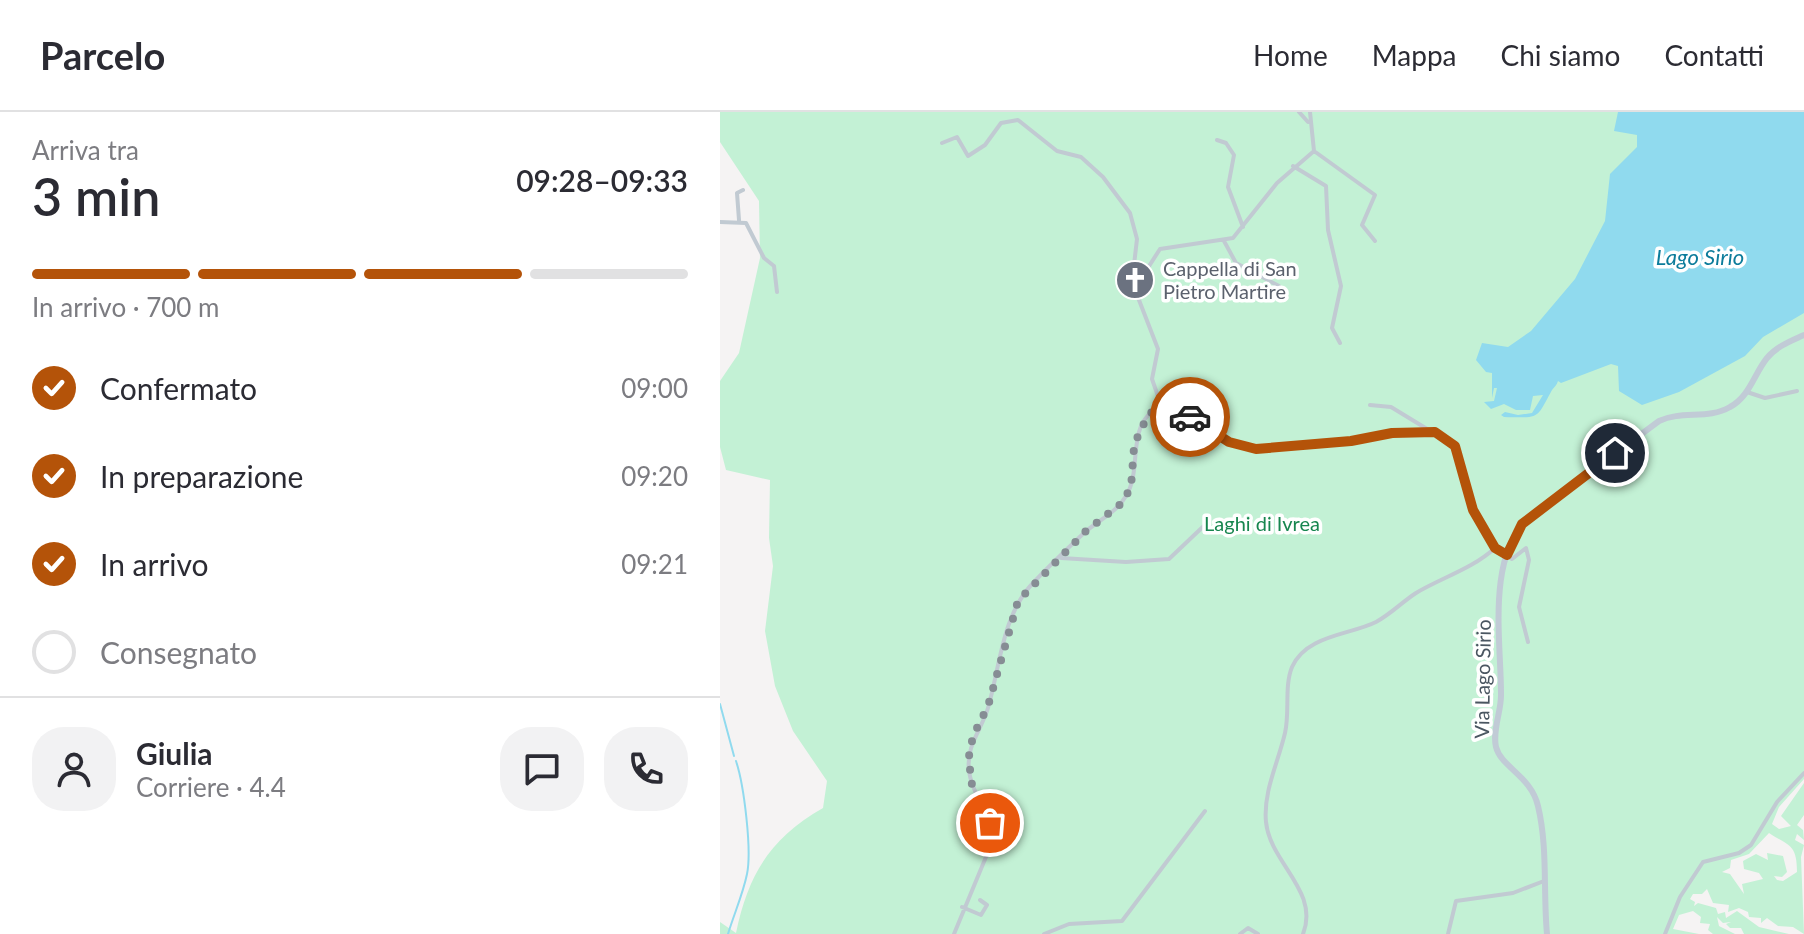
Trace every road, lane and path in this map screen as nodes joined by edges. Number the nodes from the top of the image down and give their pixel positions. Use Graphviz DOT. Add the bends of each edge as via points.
graph roads {
  1 [pos="1299,112"];
  2 [pos="1310,112"];
  3 [pos="1310,124"];
  4 [pos="1217,140"];
  5 [pos="942,143"];
  6 [pos="1314,151"];
  7 [pos="1293,166"];
  8 [pos="743,190"];
  9 [pos="739,220"];
  10 [pos="720,222"];
  11 [pos="1243,227"];
  12 [pos="1224,241"];
  13 [pos="1375,241"];
  14 [pos="1279,286"];
  15 [pos="1135,288"];
  16 [pos="777,292"];
  17 [pos="1804,335"];
  18 [pos="1340,343"];
  19 [pos="1797,391"];
  20 [pos="1747,392"];
  21 [pos="1370,405"];
  22 [pos="1161,406"];
  23 [pos="1435,432"];
  24 [pos="1209,521"];
  25 [pos="1495,548"];
  26 [pos="1507,555"];
  27 [pos="1061,558"];
  28 [pos="1528,642"];
  29 [pos="1804,773"];
  30 [pos="1205,811"];
  31 [pos="1547,876"];
  32 [pos="980,900"];
  33 [pos="962,907"];
  34 [pos="954,934"];
  35 [pos="1044,934"];
  36 [pos="1240,934"];
  37 [pos="1258,934"];
  38 [pos="1303,934"];
  39 [pos="1448,934"];
  40 [pos="1547,934"];
  41 [pos="1665,934"];
  1 -- 3 [label="street"];
  2 -- 3 [label="street"];
  3 -- 6 [label="street"];
  4 -- 11 [label="street" via="1234,155 1228,187"];
  5 -- 15 [label="street" via="957,137 968,156 1011,119 1065,155 1081,157 1130,213 1137,239 1131,278"];
  6 -- 7 [label="street"];
  6 -- 13 [label="street" via="1375,195 1362,225"];
  7 -- 11 [label="street"];
  7 -- 18 [label="street" via="1326,186 1328,230 1341,286 1332,328"];
  8 -- 9 [label="street" via="737,193"];
  9 -- 10 [label="street"];
  9 -- 16 [label="street" via="774,266"];
  11 -- 12 [label="street"];
  12 -- 14 [label="street" via="1236,263"];
  12 -- 15 [label="street" via="1160,249"];
  15 -- 22 [label="street" via="1158,349 1152,379"];
  17 -- 20 [label="main road, Via Lago Sirio" via="1767,358"];
  19 -- 20 [label="street" via="1765,398"];
  20 -- 26 [label="main road, Via Lago Sirio" via="1720,412 1671,415 1659,421 1522,524"];
  21 -- 23 [label="street" via="1391,407"];
  22 -- 23 [label="street" via="1229,442 1256,449"];
  22 -- 27 [label="street" via="1149,414 1139,433 1131,487 1122,503"];
  23 -- 25 [label="street" via="1455,447 1473,510"];
  24 -- 27 [label="street" via="1169,559"];
  25 -- 26 [label="street"];
  25 -- 38 [label="street" via="1476,565 1438,580 1376,622 1317,642 1293,664 1288,719 1264,803 1274,847 1303,894"];
  26 -- 28 [label="street" via="1512,559 1526,548 1529,560 1519,607"];
  26 -- 31 [label="main road, Via Lago Sirio" via="1496,628 1501,693 1496,745 1533,792"];
  27 -- 33 [label="street" via="1018,601 988,706 970,746 971,782 993,840"];
  29 -- 41 [label="street" via="1777,802 1751,845 1703,862 1680,897"];
  30 -- 35 [label="street" via="1122,921 1069,924"];
  31 -- 39 [label="street" via="1513,893 1456,901"];
  31 -- 40 [label="main road, Via Lago Sirio"];
  32 -- 33 [label="street" via="987,905 981,915"];
  33 -- 34 [label="street"];
  36 -- 37 [label="street" via="1248,928"];
}
